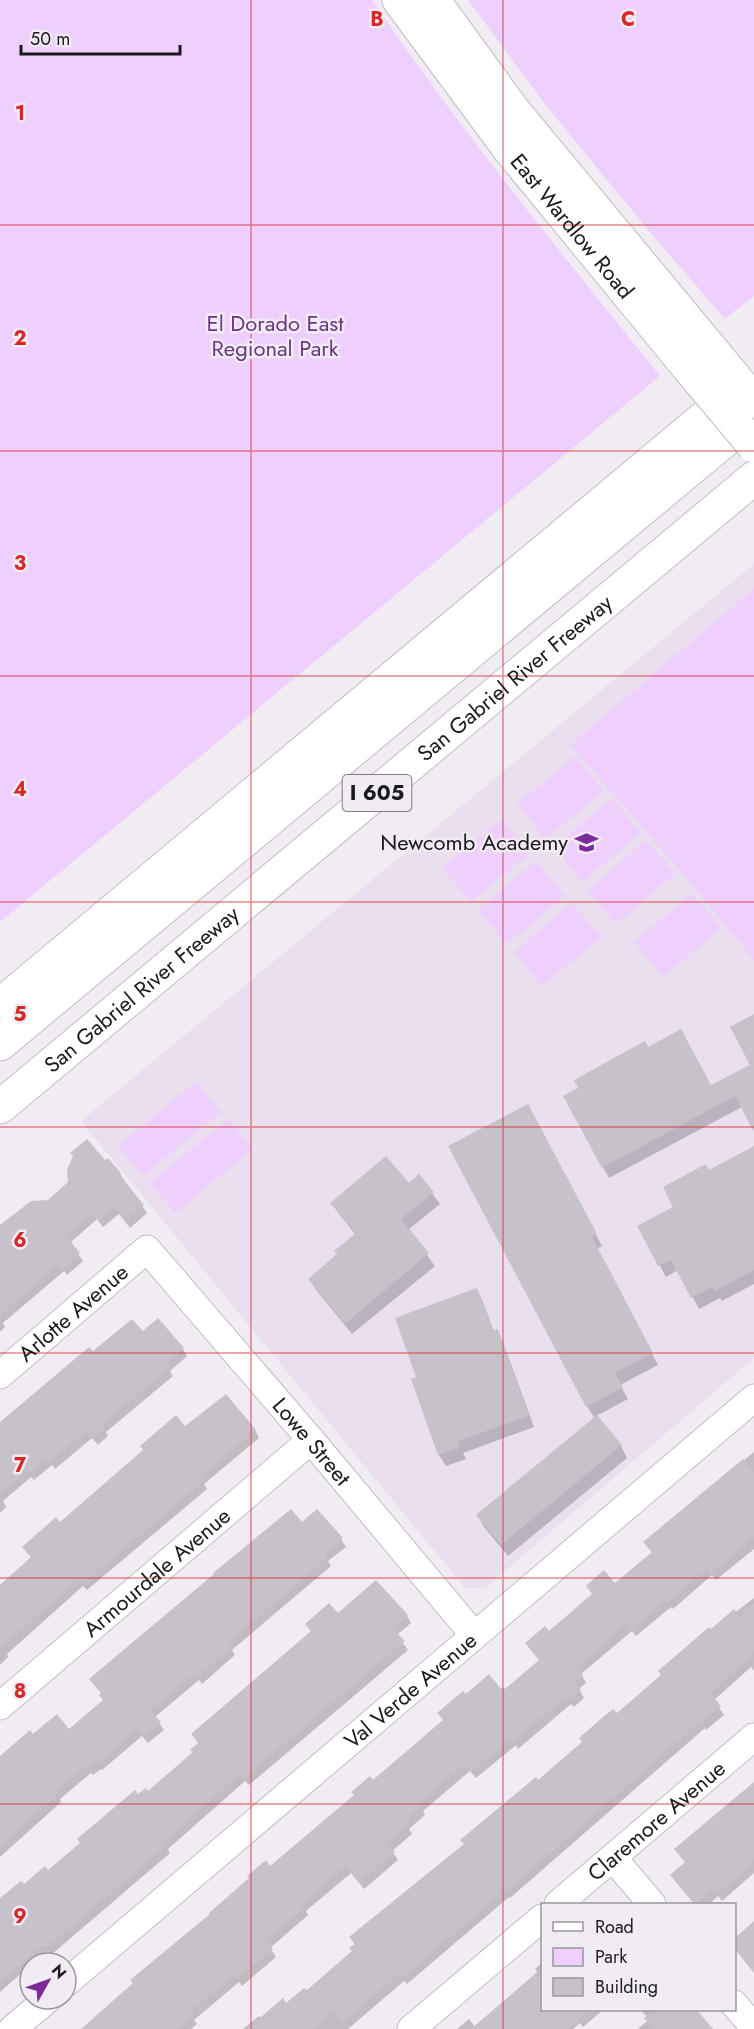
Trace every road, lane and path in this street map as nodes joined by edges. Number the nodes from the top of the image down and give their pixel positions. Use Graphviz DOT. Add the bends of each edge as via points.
graph roads {
  1 [pos="399,0"];
  2 [pos="433,0"];
  3 [pos="700,358"];
  4 [pos="754,377"];
  5 [pos="754,401"];
  6 [pos="754,416"];
  7 [pos="754,446"];
  8 [pos="754,478"];
  9 [pos="0,1005"];
  10 [pos="0,1044"];
  11 [pos="0,1107"];
  12 [pos="147,1249"];
  13 [pos="0,1375"];
  14 [pos="754,1398"];
  15 [pos="311,1440"];
  16 [pos="474,1635"];
  17 [pos="0,1706"];
  18 [pos="754,1737"];
  19 [pos="613,1858"];
  20 [pos="560,1903"];
  21 [pos="650,1903"];
  22 [pos="541,1920"];
  23 [pos="78,1973"];
  24 [pos="736,2005"];
  25 [pos="34,2011"];
  26 [pos="754,2027"];
  27 [pos="12,2029"];
  28 [pos="411,2029"];
  1 -- 3 [label="main road, East Wardlow Road" via="510,150"];
  2 -- 3 [label="main road, East Wardlow Road"];
  3 -- 5 [label="main road, East Wardlow Road, bridge"];
  3 -- 7 [label="main road, East Wardlow Road, bridge"];
  4 -- 9 [label="main road"];
  6 -- 10 [label="main road, I 605"];
  8 -- 11 [label="main road, San Gabriel River Freeway / I 605"];
  12 -- 13 [label="street, Arlotte Avenue"];
  12 -- 15 [label="street, Lowe Street"];
  14 -- 16 [label="street, Val Verde Avenue"];
  15 -- 16 [label="street, Lowe Street"];
  15 -- 17 [label="street, Armourdale Avenue"];
  16 -- 23 [label="street, Val Verde Avenue"];
  18 -- 19 [label="street, Claremore Avenue"];
  19 -- 20 [label="street, Claremore Avenue"];
  19 -- 21 [label="street"];
  22 -- 28 [label="street"];
  24 -- 26 [label="street"];
  25 -- 27 [label="street"];
}
